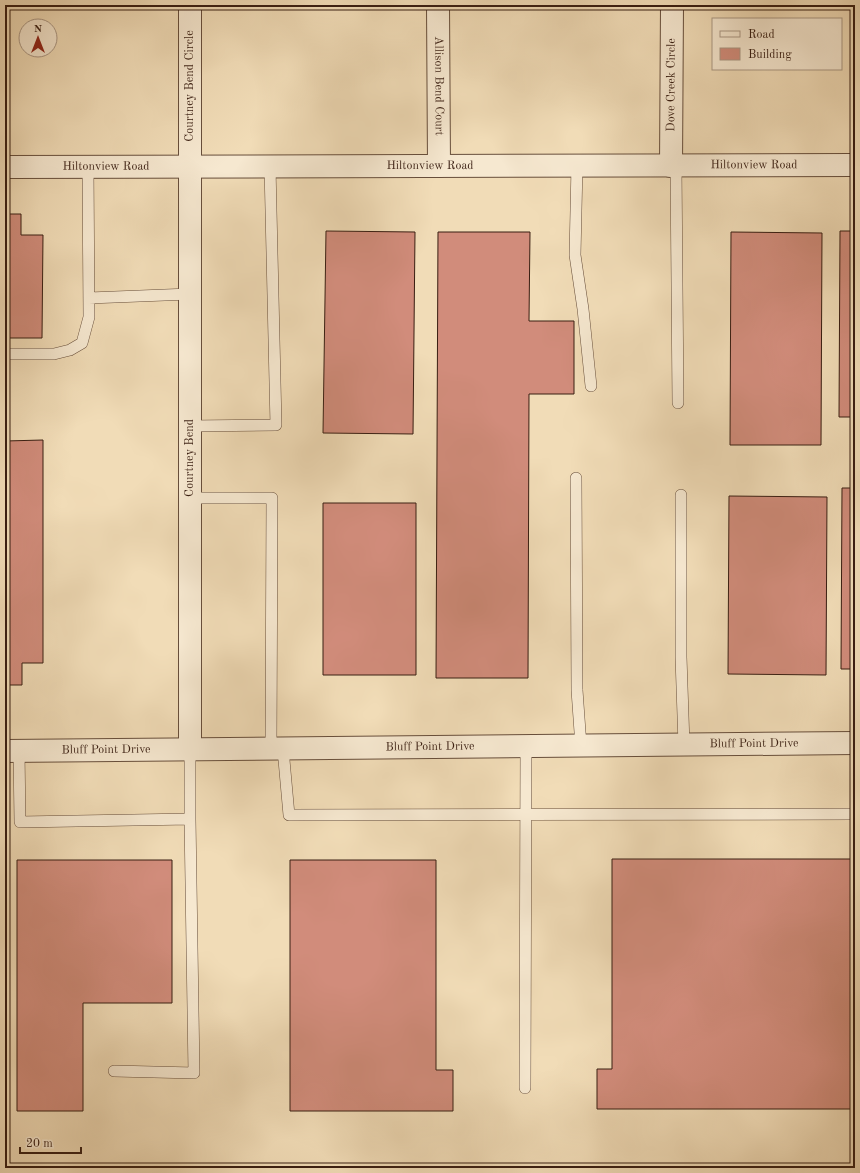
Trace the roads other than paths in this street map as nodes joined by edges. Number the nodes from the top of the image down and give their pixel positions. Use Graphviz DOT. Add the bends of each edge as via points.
graph roads {
  1 [pos="190,5"];
  2 [pos="438,5"];
  3 [pos="672,5"];
  4 [pos="855,165"];
  5 [pos="439,166"];
  6 [pos="577,166"];
  7 [pos="674,166"];
  8 [pos="5,167"];
  9 [pos="88,167"];
  10 [pos="190,167"];
  11 [pos="270,167"];
  12 [pos="190,294"];
  13 [pos="89,298"];
  14 [pos="5,354"];
  15 [pos="591,386"];
  16 [pos="678,403"];
  17 [pos="190,426"];
  18 [pos="576,478"];
  19 [pos="681,495"];
  20 [pos="190,498"];
  21 [pos="855,743"];
  22 [pos="684,745"];
  23 [pos="581,746"];
  24 [pos="526,747"];
  25 [pos="277,749"];
  26 [pos="190,750"];
  27 [pos="12,751"];
  28 [pos="526,814"];
  29 [pos="855,814"];
  30 [pos="190,819"];
  31 [pos="114,1071"];
  32 [pos="525,1088"];
  1 -- 10 [label="street, Courtney Bend Circle"];
  2 -- 5 [label="street, Allison Bend Court"];
  3 -- 7 [label="street, Dove Creek Circle"];
  4 -- 7 [label="street, Hiltonview Road"];
  5 -- 6 [label="street, Hiltonview Road"];
  5 -- 11 [label="street, Hiltonview Road"];
  6 -- 7 [label="street, Hiltonview Road"];
  6 -- 15 [label="lane" via="575,255"];
  7 -- 16 [label="lane"];
  8 -- 9 [label="street, Hiltonview Road"];
  9 -- 10 [label="street, Hiltonview Road"];
  9 -- 13 [label="lane"];
  10 -- 11 [label="street, Hiltonview Road"];
  10 -- 12 [label="street, Courtney Bend"];
  11 -- 17 [label="lane" via="276,425"];
  12 -- 13 [label="lane"];
  12 -- 17 [label="street, Courtney Bend"];
  13 -- 14 [label="lane" via="89,317 82,343 70,350 54,354"];
  17 -- 20 [label="street, Courtney Bend"];
  18 -- 23 [label="lane" via="577,690"];
  19 -- 22 [label="lane"];
  20 -- 25 [label="lane" via="272,498"];
  20 -- 26 [label="street, Courtney Bend"];
  21 -- 22 [label="street, Bluff Point Drive"];
  22 -- 23 [label="street, Bluff Point Drive"];
  23 -- 24 [label="street, Bluff Point Drive"];
  24 -- 25 [label="street, Bluff Point Drive"];
  24 -- 28 [label="lane"];
  25 -- 26 [label="street, Bluff Point Drive"];
  25 -- 28 [label="lane" via="289,815"];
  26 -- 27 [label="street, Bluff Point Drive"];
  26 -- 30 [label="lane"];
  27 -- 30 [label="lane" via="20,822"];
  28 -- 29 [label="lane"];
  28 -- 32 [label="lane"];
  30 -- 31 [label="lane" via="194,1073"];
}
